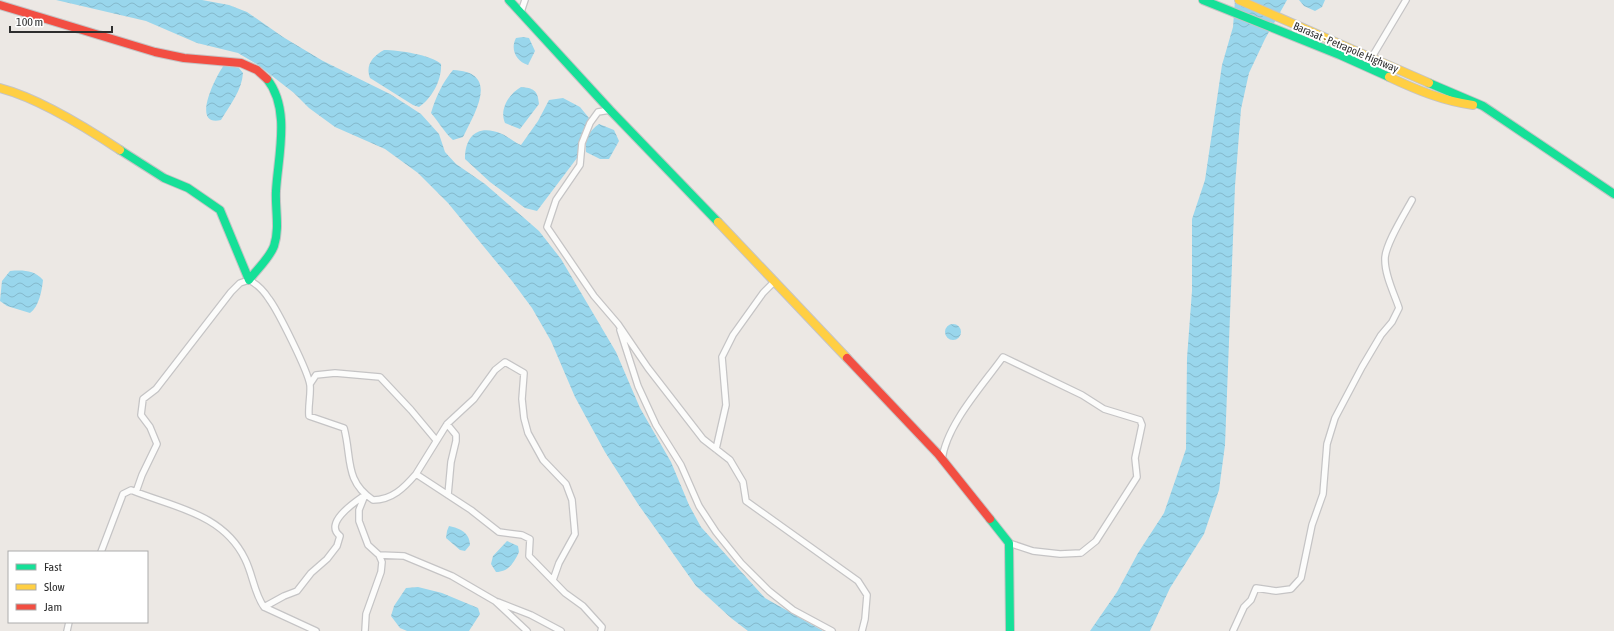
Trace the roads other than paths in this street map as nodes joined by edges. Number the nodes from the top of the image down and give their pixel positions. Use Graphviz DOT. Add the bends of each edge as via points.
graph roads {
  1 [pos="509,0"];
  2 [pos="525,0"];
  3 [pos="1203,0"];
  4 [pos="1239,0"];
  5 [pos="1406,0"];
  6 [pos="0,5"];
  7 [pos="521,12"];
  8 [pos="1372,57"];
  9 [pos="0,88"];
  10 [pos="1483,106"];
  11 [pos="610,110"];
  12 [pos="1614,194"];
  13 [pos="1412,200"];
  14 [pos="249,280"];
  15 [pos="775,281"];
  16 [pos="618,324"];
  17 [pos="310,384"];
  18 [pos="448,424"];
  19 [pos="436,440"];
  20 [pos="716,449"];
  21 [pos="942,460"];
  22 [pos="416,474"];
  23 [pos="136,492"];
  24 [pos="365,495"];
  25 [pos="448,495"];
  26 [pos="1008,543"];
  27 [pos="101,551"];
  28 [pos="379,555"];
  29 [pos="553,580"];
  30 [pos="495,601"];
  31 [pos="264,607"];
  32 [pos="316,631"];
  33 [pos="365,631"];
  34 [pos="527,631"];
  35 [pos="561,631"];
  36 [pos="601,631"];
  37 [pos="832,631"];
  38 [pos="862,631"];
  39 [pos="1010,631"];
  40 [pos="1233,631"];
  1 -- 7 [label="main road"];
  2 -- 7 [label="street"];
  3 -- 10 [label="main road, Barasat - Petrapole Highway" via="1316,45 1427,96"];
  4 -- 8 [label="main road, Barasat - Petrapole Highway"];
  5 -- 8 [label="street"];
  6 -- 14 [label="main road" via="87,30 160,55 217,59 245,64 265,75 277,96 282,128 276,187 277,236 270,254"];
  7 -- 11 [label="main road"];
  8 -- 10 [label="main road, Barasat - Petrapole Highway"];
  9 -- 14 [label="main road" via="12,91 92,132 164,178 188,188 220,210"];
  10 -- 12 [label="main road, Barasat - Petrapole Highway"];
  11 -- 15 [label="main road"];
  11 -- 16 [label="street" via="598,112 590,123 582,143 582,161 556,200 547,226 594,296"];
  13 -- 40 [label="street" via="1399,222 1384,258 1399,308 1362,367 1336,418 1327,444 1322,494 1312,525 1301,578 1291,589 1276,591 1256,588"];
  14 -- 17 [label="street" via="270,299"];
  14 -- 23 [label="street" via="240,283 231,292 156,389 143,399 141,415 150,427 157,444"];
  15 -- 20 [label="street" via="763,293 733,335 722,357 726,405"];
  15 -- 21 [label="main road"];
  16 -- 20 [label="street" via="702,439"];
  16 -- 37 [label="street" via="638,386 656,425 681,465 699,506 716,532 741,563 769,591 793,610"];
  17 -- 19 [label="street" via="316,375 335,373 380,377"];
  17 -- 24 [label="street" via="309,416 344,428 352,477 356,486"];
  18 -- 19 [label="street"];
  18 -- 25 [label="street" via="456,435 450,462"];
  18 -- 29 [label="street" via="505,362 524,373 522,399 528,433 544,460 566,484 572,500 575,534"];
  19 -- 22 [label="street"];
  20 -- 38 [label="street" via="730,460 743,482 746,501 858,582 867,595"];
  21 -- 26 [label="main road"];
  21 -- 26 [label="street" via="948,436 974,395 1003,357 1082,395 1104,409 1140,420 1142,424 1135,458 1136,477 1096,541 1081,553 1060,554 1033,551"];
  22 -- 24 [label="street" via="398,492 385,500 373,500"];
  22 -- 25 [label="street"];
  23 -- 27 [label="street" via="130,490 124,494"];
  23 -- 31 [label="street" via="191,511 231,537 245,559 259,600"];
  24 -- 28 [label="street" via="359,510 359,522 368,544"];
  24 -- 31 [label="street" via="347,507 337,520 335,529 340,536 337,546 327,559 311,573 297,591"];
  25 -- 29 [label="street" via="499,532 522,535 530,539 529,556"];
  26 -- 39 [label="main road"];
  28 -- 30 [label="street" via="404,556 428,565"];
  28 -- 33 [label="street" via="382,562 381,572 366,614"];
  29 -- 36 [label="street" via="583,606 602,627"];
  30 -- 34 [label="street"];
  30 -- 35 [label="street" via="531,615"];
  31 -- 32 [label="street"];
}
